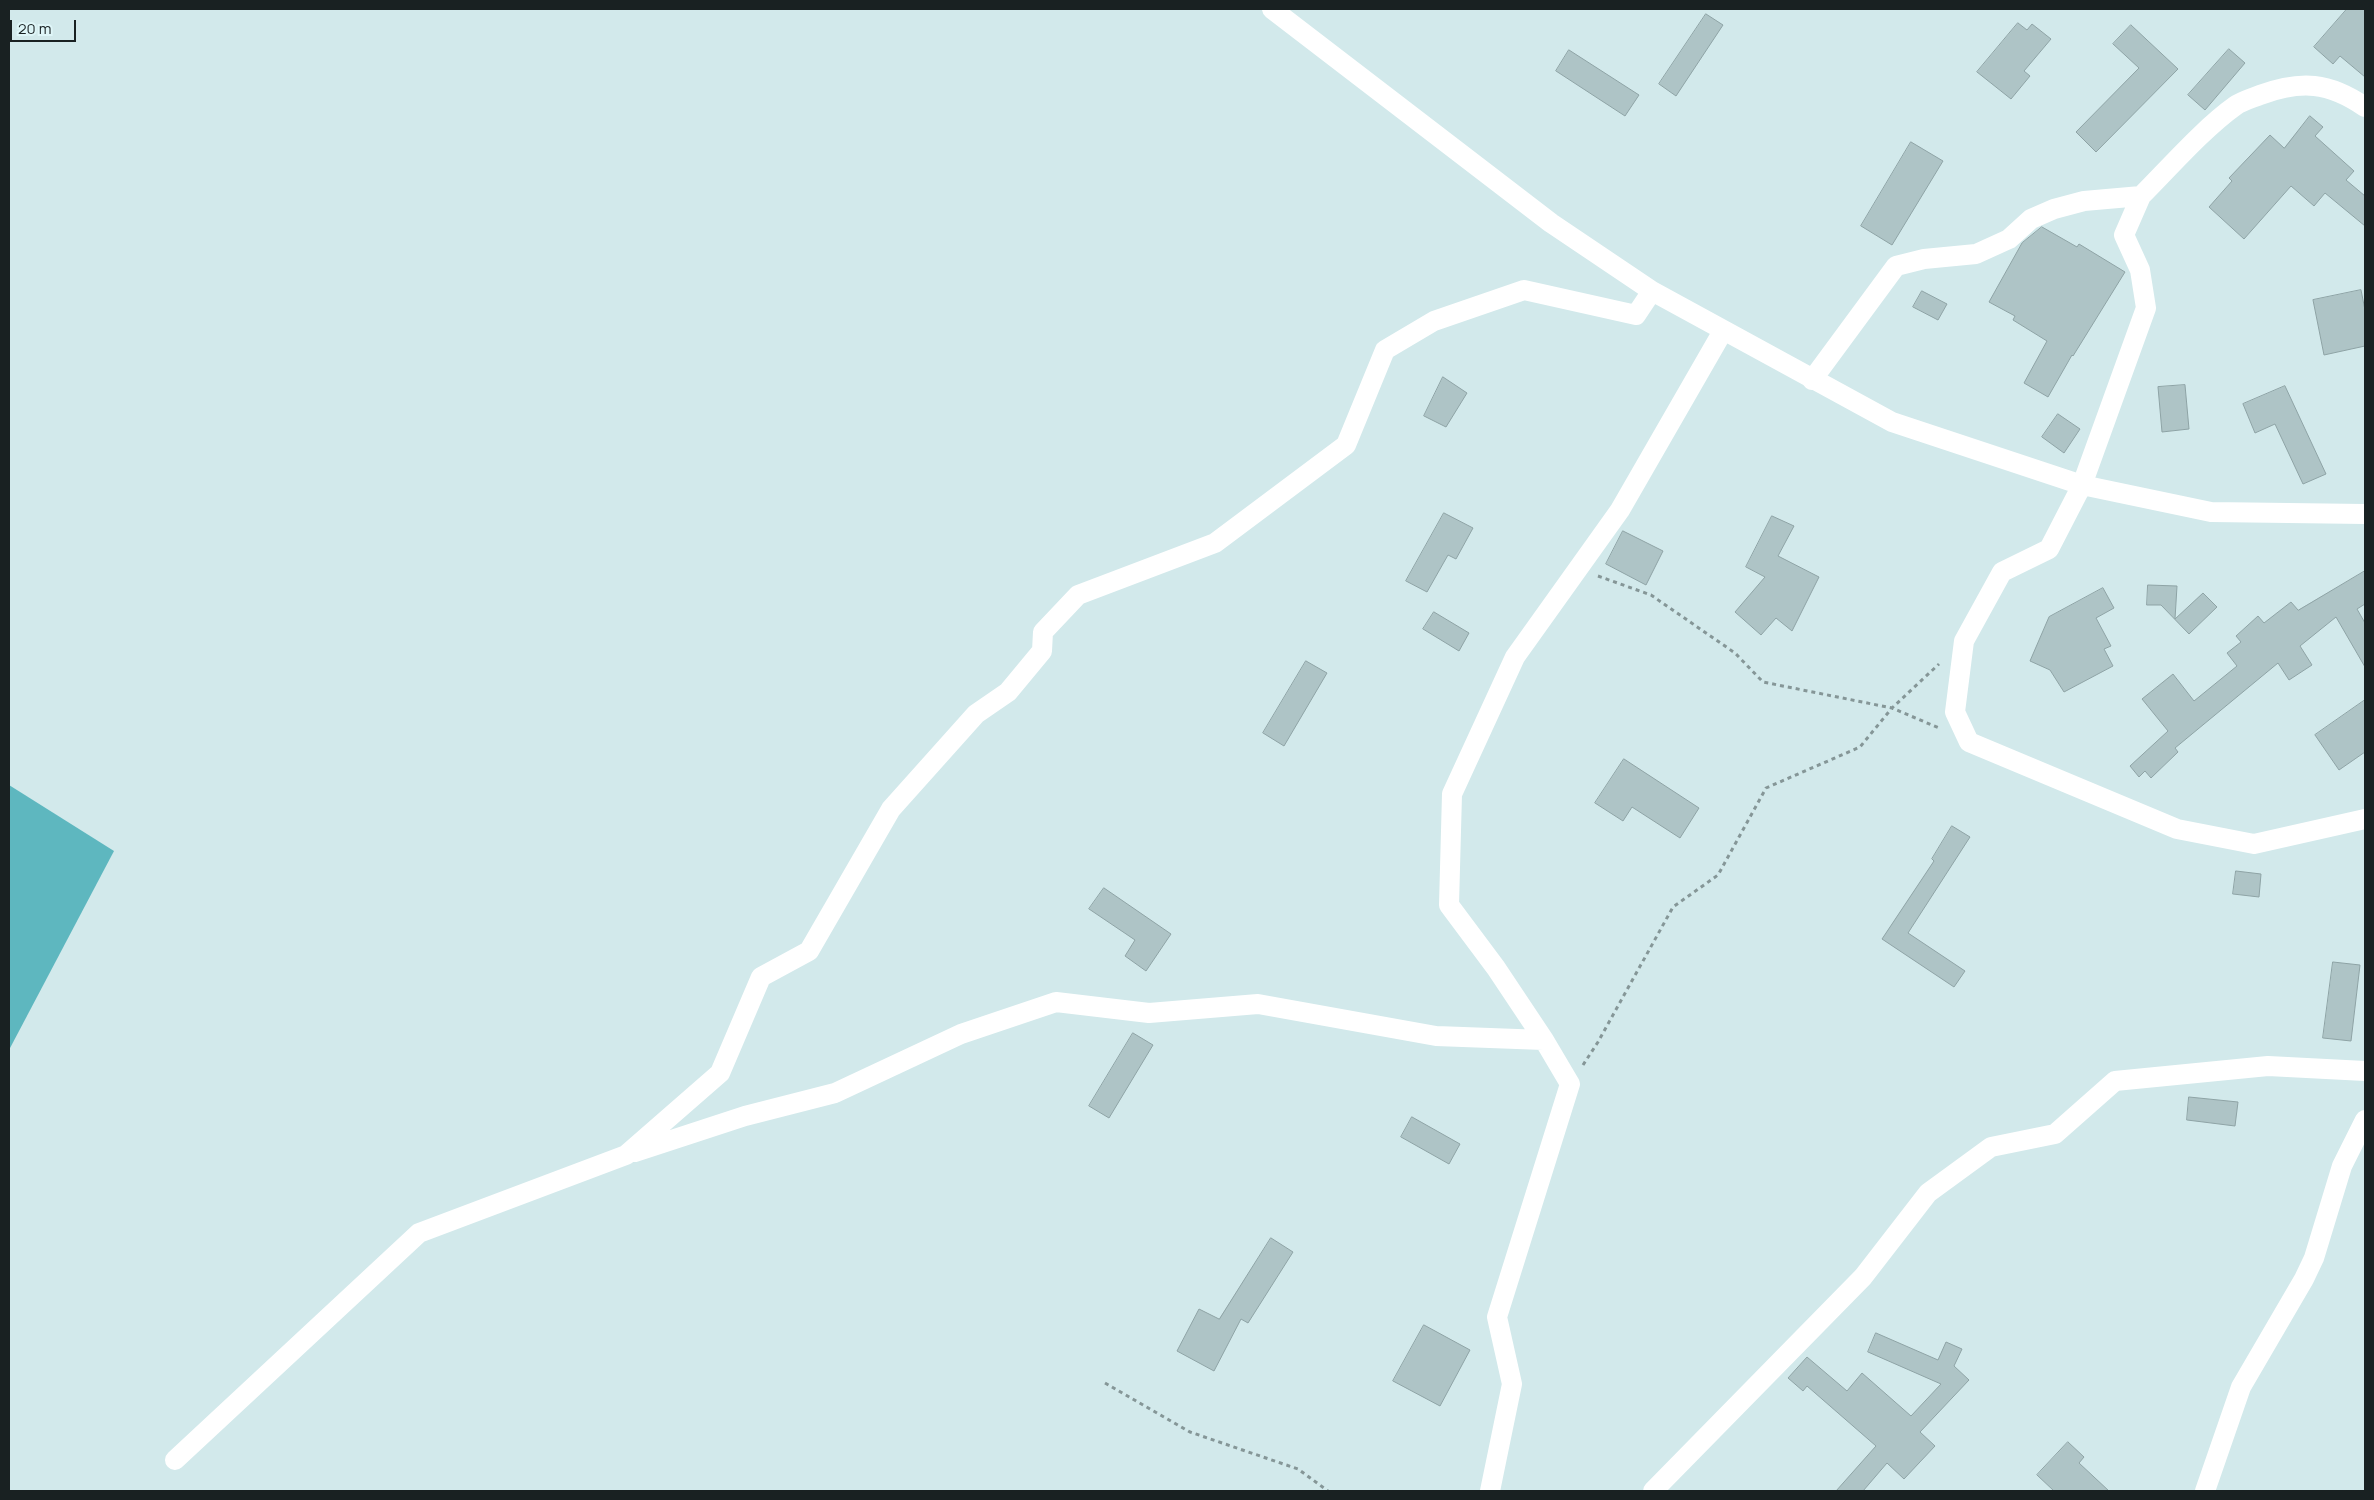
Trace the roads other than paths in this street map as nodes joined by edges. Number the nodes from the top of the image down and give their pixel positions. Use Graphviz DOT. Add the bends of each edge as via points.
graph roads {
  1 [pos="1272,9"];
  2 [pos="2365,107"];
  3 [pos="2141,196"];
  4 [pos="1652,292"];
  5 [pos="1723,330"];
  6 [pos="1812,380"];
  7 [pos="2082,485"];
  8 [pos="2365,514"];
  9 [pos="2365,819"];
  10 [pos="1544,1040"];
  11 [pos="2365,1071"];
  12 [pos="2365,1120"];
  13 [pos="626,1155"];
  14 [pos="176,1460"];
  15 [pos="1490,1491"];
  16 [pos="1653,1491"];
  17 [pos="2204,1491"];
  1 -- 4 [label="street" via="1551,223"];
  2 -- 3 [label="street" via="2351,97 2309,84 2275,90 2236,105"];
  3 -- 6 [label="street" via="2084,201 2054,208 2031,219 2009,238 1976,254 1924,259 1896,266"];
  3 -- 7 [label="street" via="2124,235 2140,270 2146,308"];
  4 -- 5 [label="street"];
  4 -- 13 [label="street" via="1636,316 1524,290 1434,321 1385,350 1346,445 1215,543 1078,595 1043,632 1042,651 1008,692 976,714 891,809 809,951 760,977 720,1074"];
  5 -- 6 [label="street"];
  5 -- 10 [label="street" via="1620,510 1515,657 1452,794 1449,905"];
  6 -- 7 [label="street" via="1892,422"];
  7 -- 8 [label="street" via="2211,512"];
  7 -- 9 [label="street" via="2049,549 2002,572 1964,641 1955,712 1969,742 2177,829 2196,833 2254,844"];
  10 -- 13 [label="street" via="1436,1036 1258,1004 1149,1013 1056,1002 961,1034 835,1093 745,1116"];
  10 -- 15 [label="street" via="1570,1084 1497,1317 1512,1384"];
  11 -- 16 [label="street" via="2268,1066 2115,1082 2055,1134 1991,1147 1928,1193 1863,1277"];
  12 -- 17 [label="street" via="2342,1166 2314,1258 2242,1387"];
  13 -- 14 [label="street" via="419,1233"];
}
